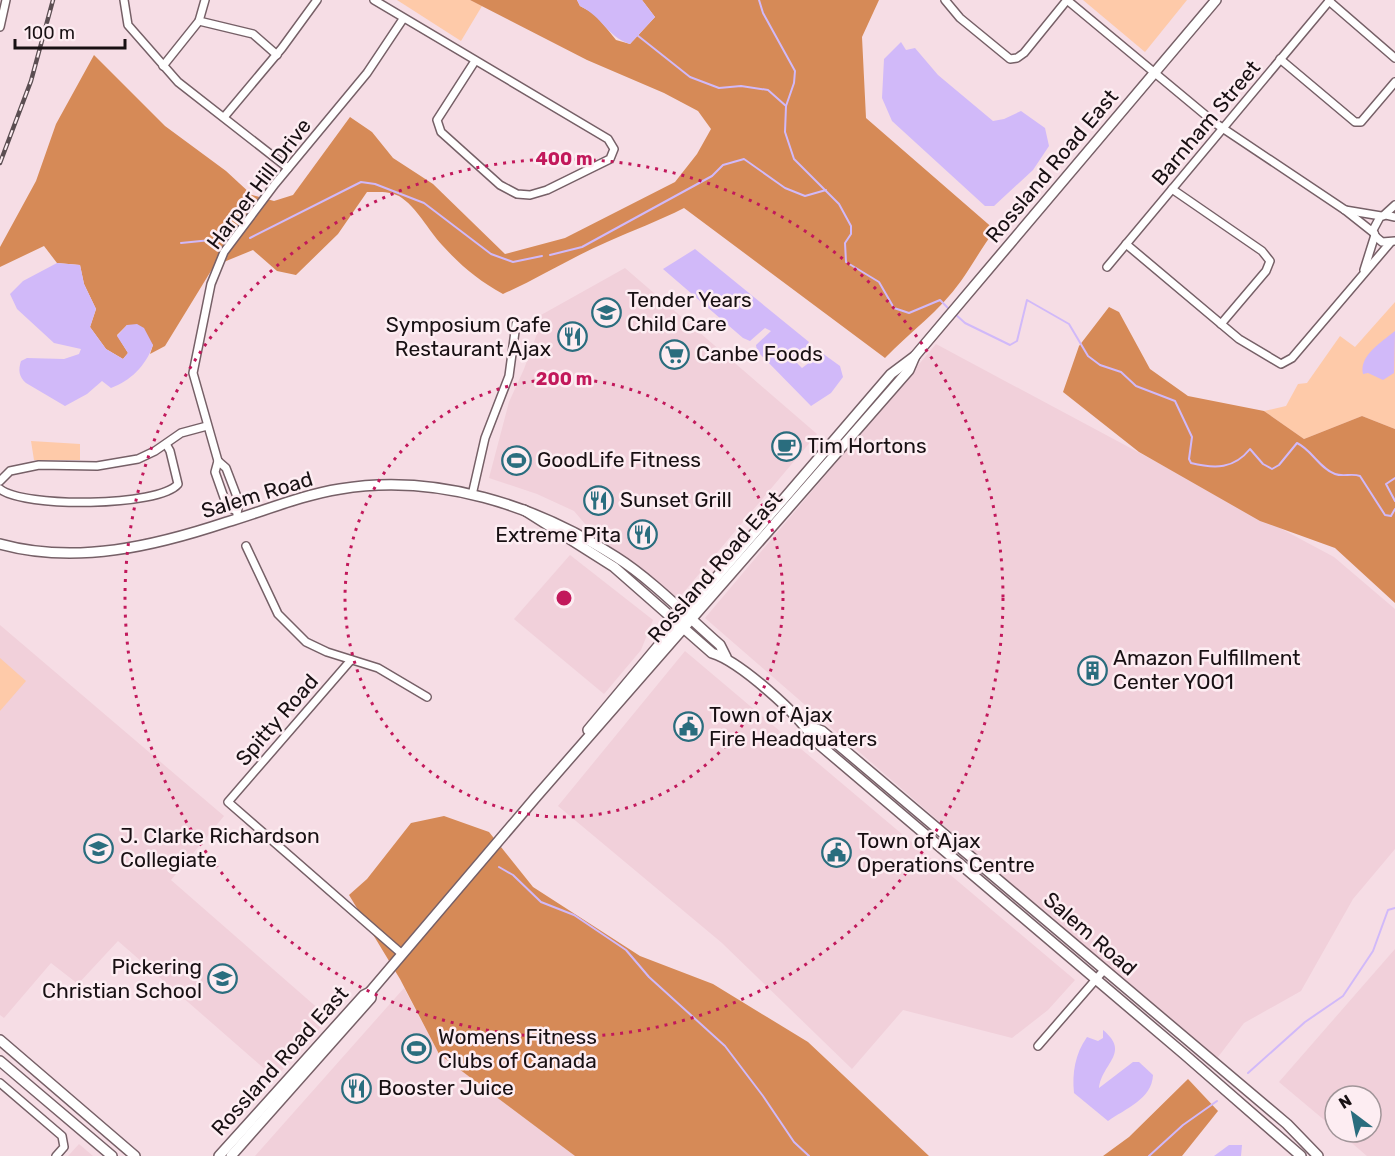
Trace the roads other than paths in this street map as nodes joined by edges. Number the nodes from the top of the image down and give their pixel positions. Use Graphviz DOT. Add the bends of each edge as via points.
graph roads {
  1 [pos="6,0"];
  2 [pos="124,0"];
  3 [pos="205,0"];
  4 [pos="317,0"];
  5 [pos="374,0"];
  6 [pos="945,0"];
  7 [pos="1067,0"];
  8 [pos="1216,0"];
  9 [pos="1330,1"];
  10 [pos="403,19"];
  11 [pos="199,21"];
  12 [pos="0,27"];
  13 [pos="277,55"];
  14 [pos="1395,58"];
  15 [pos="1280,59"];
  16 [pos="475,62"];
  17 [pos="163,66"];
  18 [pos="1154,73"];
  19 [pos="1395,82"];
  20 [pos="225,116"];
  21 [pos="1222,129"];
  22 [pos="288,168"];
  23 [pos="1172,189"];
  24 [pos="1395,204"];
  25 [pos="1345,210"];
  26 [pos="1383,215"];
  27 [pos="1395,217"];
  28 [pos="1374,234"];
  29 [pos="1393,242"];
  30 [pos="1126,244"];
  31 [pos="1107,267"];
  32 [pos="1364,272"];
  33 [pos="516,324"];
  34 [pos="1221,324"];
  35 [pos="207,426"];
  36 [pos="166,444"];
  37 [pos="218,460"];
  38 [pos="0,481"];
  39 [pos="0,489"];
  40 [pos="472,495"];
  41 [pos="237,515"];
  42 [pos="0,544"];
  43 [pos="246,546"];
  44 [pos="684,622"];
  45 [pos="351,660"];
  46 [pos="427,697"];
  47 [pos="806,725"];
  48 [pos="402,954"];
  49 [pos="1104,970"];
  50 [pos="1096,980"];
  51 [pos="370,992"];
  52 [pos="0,1040"];
  53 [pos="1038,1046"];
  54 [pos="0,1061"];
  55 [pos="0,1083"];
  56 [pos="56,1156"];
  57 [pos="112,1156"];
  58 [pos="135,1156"];
  59 [pos="219,1156"];
  60 [pos="231,1156"];
  61 [pos="1301,1156"];
  62 [pos="1318,1156"];
  1 -- 12 [label="street"];
  2 -- 17 [label="street" via="128,24"];
  3 -- 11 [label="street"];
  4 -- 13 [label="street"];
  5 -- 10 [label="street"];
  6 -- 7 [label="street" via="960,18 1010,59 1024,53"];
  7 -- 18 [label="street"];
  8 -- 18 [label="main road, Rossland Road East"];
  9 -- 14 [label="street"];
  9 -- 15 [label="street, Barnham Street"];
  10 -- 16 [label="street"];
  10 -- 22 [label="street, Harper Hill Drive" via="367,73"];
  11 -- 13 [label="street" via="253,34"];
  11 -- 17 [label="street"];
  13 -- 20 [label="street"];
  15 -- 19 [label="street" via="1355,122 1362,122"];
  15 -- 21 [label="street, Barnham Street"];
  16 -- 16 [label="street" via="437,120 441,132 500,185 517,194 540,192 610,159 614,149 608,139"];
  17 -- 20 [label="street" via="178,82"];
  18 -- 21 [label="street"];
  18 -- 44 [label="main road, Rossland Road East" via="915,356 891,374"];
  20 -- 22 [label="street"];
  21 -- 23 [label="street, Barnham Street"];
  21 -- 25 [label="street"];
  22 -- 35 [label="street, Harper Hill Drive" via="224,252 211,284 194,373"];
  23 -- 30 [label="street, Barnham Street"];
  23 -- 34 [label="street" via="1262,251 1270,261"];
  24 -- 26 [label="street"];
  25 -- 26 [label="street"];
  25 -- 28 [label="street"];
  26 -- 27 [label="street"];
  26 -- 28 [label="street" via="1374,223"];
  28 -- 29 [label="street" via="1382,242"];
  28 -- 32 [label="street"];
  29 -- 32 [label="street"];
  30 -- 31 [label="street, Barnham Street"];
  30 -- 34 [label="street"];
  32 -- 34 [label="street" via="1288,363 1275,362"];
  33 -- 40 [label="street" via="509,376 485,438"];
  35 -- 36 [label="street" via="181,433"];
  35 -- 37 [label="street, Harper Hill Drive"];
  36 -- 38 [label="street" via="138,459 97,466 28,467 10,471"];
  36 -- 39 [label="street" via="178,484 150,495 106,502 60,502"];
  37 -- 41 [label="street, Harper Hill Drive" via="226,468 239,502"];
  37 -- 41 [label="street, Harper Hill Drive" via="215,472 225,502"];
  40 -- 41 [label="main road, Salem Road" via="401,485 342,488"];
  40 -- 44 [label="main road, Salem Road" via="564,526 618,558"];
  41 -- 42 [label="main road, Salem Road" via="152,544 103,551 18,549"];
  43 -- 45 [label="street" via="278,614 290,629 306,642"];
  44 -- 47 [label="main road, Salem Road" via="712,653 726,657"];
  44 -- 48 [label="main road, Rossland Road East"];
  45 -- 46 [label="street" via="378,668"];
  45 -- 48 [label="street, Spitty Road" via="228,802"];
  47 -- 49 [label="main road, Salem Road" via="822,731 845,749"];
  47 -- 50 [label="main road, Salem Road" via="814,740"];
  48 -- 51 [label="main road, Rossland Road East"];
  49 -- 50 [label="street"];
  49 -- 62 [label="main road, Salem Road" via="1287,1124"];
  50 -- 53 [label="street"];
  50 -- 61 [label="main road, Salem Road"];
  51 -- 59 [label="main road, Rossland Road East" via="364,994"];
  51 -- 60 [label="main road, Rossland Road East" via="371,998"];
  52 -- 58 [label="main road"];
  54 -- 57 [label="main road"];
  55 -- 56 [label="street" via="62,1136 64,1147"];
}
